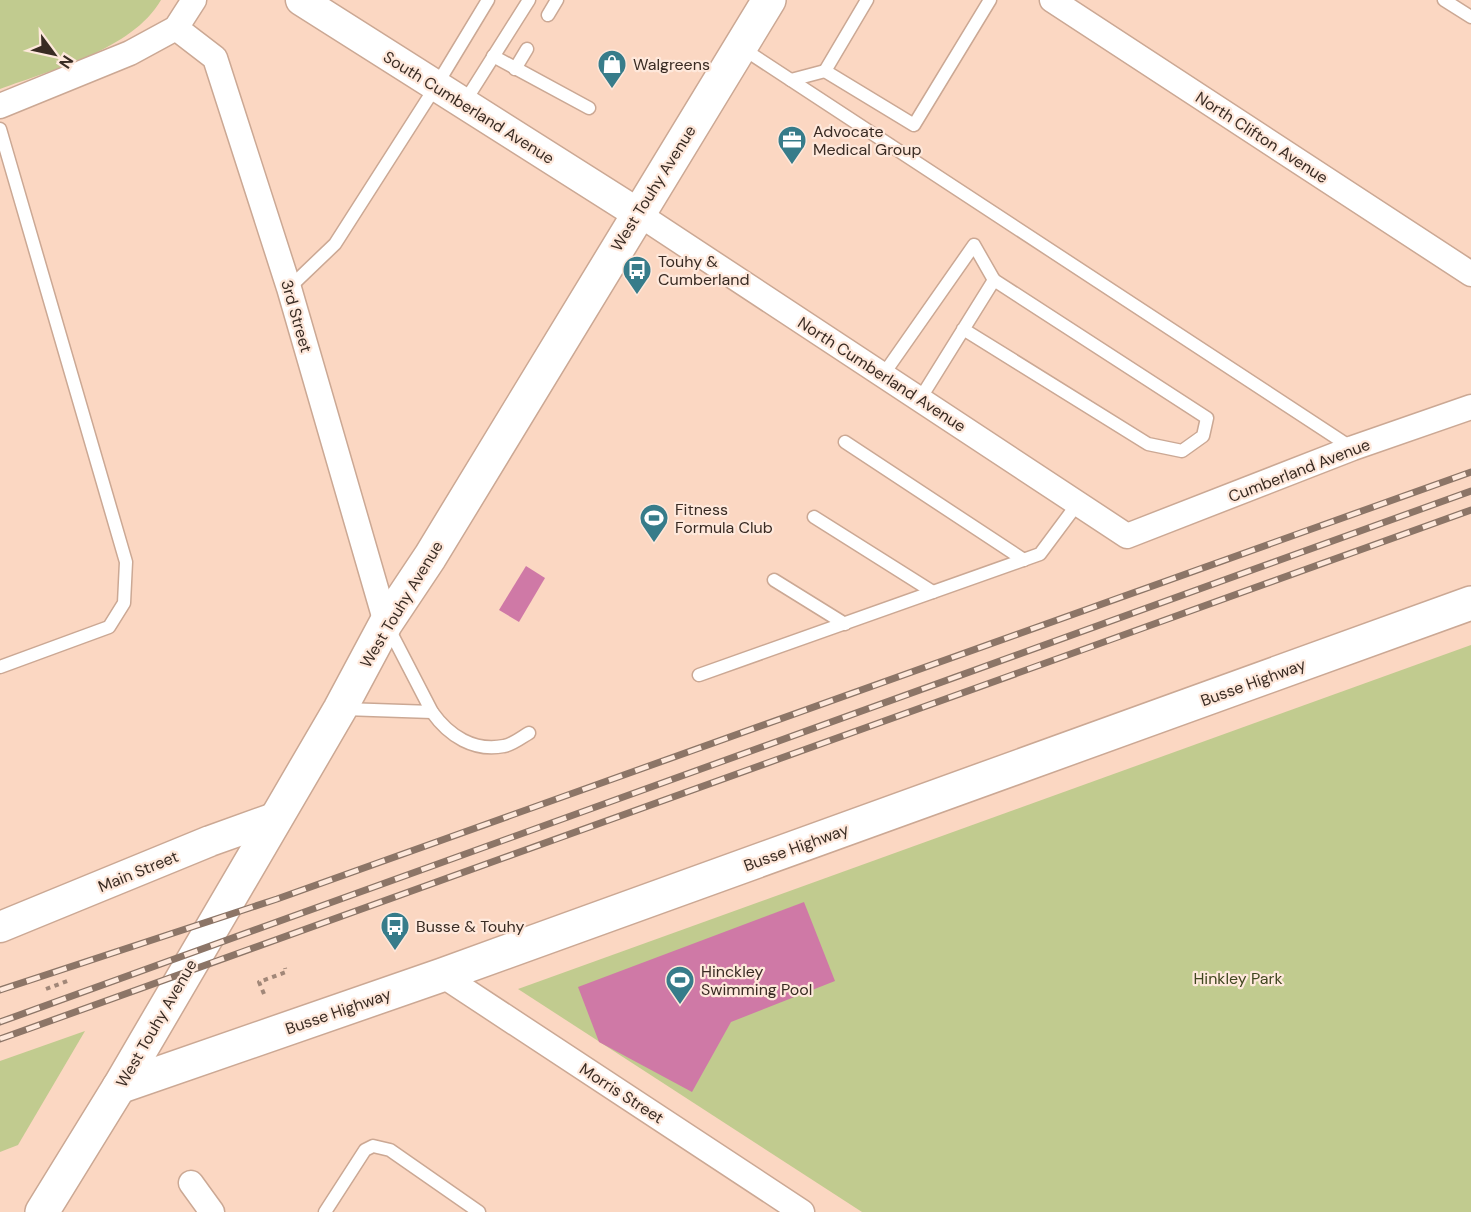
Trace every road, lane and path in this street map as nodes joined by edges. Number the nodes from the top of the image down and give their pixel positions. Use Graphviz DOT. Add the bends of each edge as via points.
graph roads {
  1 [pos="194,0"];
  2 [pos="301,0"];
  3 [pos="488,0"];
  4 [pos="529,0"];
  5 [pos="557,0"];
  6 [pos="768,0"];
  7 [pos="867,0"];
  8 [pos="990,0"];
  9 [pos="1053,0"];
  10 [pos="1444,0"];
  11 [pos="548,15"];
  12 [pos="1471,17"];
  13 [pos="176,28"];
  14 [pos="740,46"];
  15 [pos="527,49"];
  16 [pos="493,56"];
  17 [pos="515,69"];
  18 [pos="825,71"];
  19 [pos="791,80"];
  20 [pos="436,86"];
  21 [pos="463,103"];
  22 [pos="0,106"];
  23 [pos="589,108"];
  24 [pos="0,129"];
  25 [pos="637,213"];
  26 [pos="1471,274"];
  27 [pos="994,280"];
  28 [pos="289,288"];
  29 [pos="963,328"];
  30 [pos="883,375"];
  31 [pos="920,399"];
  32 [pos="1471,407"];
  33 [pos="844,442"];
  34 [pos="1353,448"];
  35 [pos="1078,503"];
  36 [pos="814,517"];
  37 [pos="1127,536"];
  38 [pos="1024,560"];
  39 [pos="774,580"];
  40 [pos="933,592"];
  41 [pos="1471,603"];
  42 [pos="386,623"];
  43 [pos="845,624"];
  44 [pos="0,666"];
  45 [pos="699,675"];
  46 [pos="340,709"];
  47 [pos="432,712"];
  48 [pos="529,733"];
  49 [pos="277,818"];
  50 [pos="0,927"];
  51 [pos="285,968"];
  52 [pos="442,975"];
  53 [pos="70,980"];
  54 [pos="46,989"];
  55 [pos="264,994"];
  56 [pos="119,1087"];
  57 [pos="191,1183"];
  58 [pos="42,1212"];
  59 [pos="212,1212"];
  60 [pos="325,1212"];
  61 [pos="479,1212"];
  62 [pos="802,1212"];
  1 -- 13 [label="street"];
  2 -- 20 [label="street, South Cumberland Avenue"];
  3 -- 20 [label="lane"];
  4 -- 16 [label="lane"];
  5 -- 11 [label="lane"];
  6 -- 14 [label="main road, West Touhy Avenue"];
  7 -- 18 [label="lane"];
  8 -- 18 [label="lane" via="914,125"];
  9 -- 26 [label="street, North Clifton Avenue"];
  10 -- 12 [label="lane"];
  13 -- 22 [label="street" via="130,54"];
  13 -- 28 [label="street, 3rd Street" via="214,58"];
  14 -- 19 [label="lane"];
  14 -- 25 [label="main road, West Touhy Avenue"];
  15 -- 17 [label="lane"];
  16 -- 17 [label="lane"];
  16 -- 21 [label="lane"];
  17 -- 23 [label="lane"];
  18 -- 19 [label="lane"];
  19 -- 34 [label="lane"];
  20 -- 21 [label="street, South Cumberland Avenue"];
  20 -- 28 [label="lane" via="334,244"];
  21 -- 25 [label="street, South Cumberland Avenue"];
  24 -- 44 [label="lane" via="126,562 124,603 109,627"];
  25 -- 30 [label="street, North Cumberland Avenue"];
  25 -- 42 [label="main road, West Touhy Avenue" via="430,557"];
  27 -- 29 [label="lane"];
  27 -- 29 [label="lane" via="1207,418 1203,436 1182,451 1148,444"];
  27 -- 30 [label="lane" via="974,245"];
  28 -- 42 [label="street, 3rd Street"];
  29 -- 31 [label="lane"];
  30 -- 31 [label="street, North Cumberland Avenue"];
  31 -- 35 [label="street, North Cumberland Avenue"];
  32 -- 34 [label="street, Cumberland Avenue"];
  33 -- 38 [label="lane"];
  34 -- 37 [label="street, Cumberland Avenue"];
  35 -- 37 [label="street, North Cumberland Avenue"];
  35 -- 38 [label="lane" via="1040,554"];
  36 -- 40 [label="lane"];
  38 -- 40 [label="lane"];
  39 -- 43 [label="lane"];
  40 -- 43 [label="lane"];
  41 -- 52 [label="main road, Busse Highway"];
  42 -- 46 [label="main road, West Touhy Avenue"];
  42 -- 47 [label="lane"];
  43 -- 45 [label="lane"];
  46 -- 47 [label="lane"];
  46 -- 49 [label="main road, West Touhy Avenue"];
  47 -- 48 [label="lane" via="457,739 478,746 505,746"];
  49 -- 50 [label="street, Main Street" via="210,841"];
  49 -- 56 [label="main road, West Touhy Avenue"];
  51 -- 55 [label="path" via="286,972 259,982"];
  52 -- 56 [label="main road, Busse Highway"];
  52 -- 62 [label="street, Morris Street"];
  53 -- 54 [label="path"];
  56 -- 58 [label="main road, West Touhy Avenue"];
  57 -- 59 [label="street"];
  60 -- 61 [label="lane" via="365,1150 374,1146 390,1150"];
}
